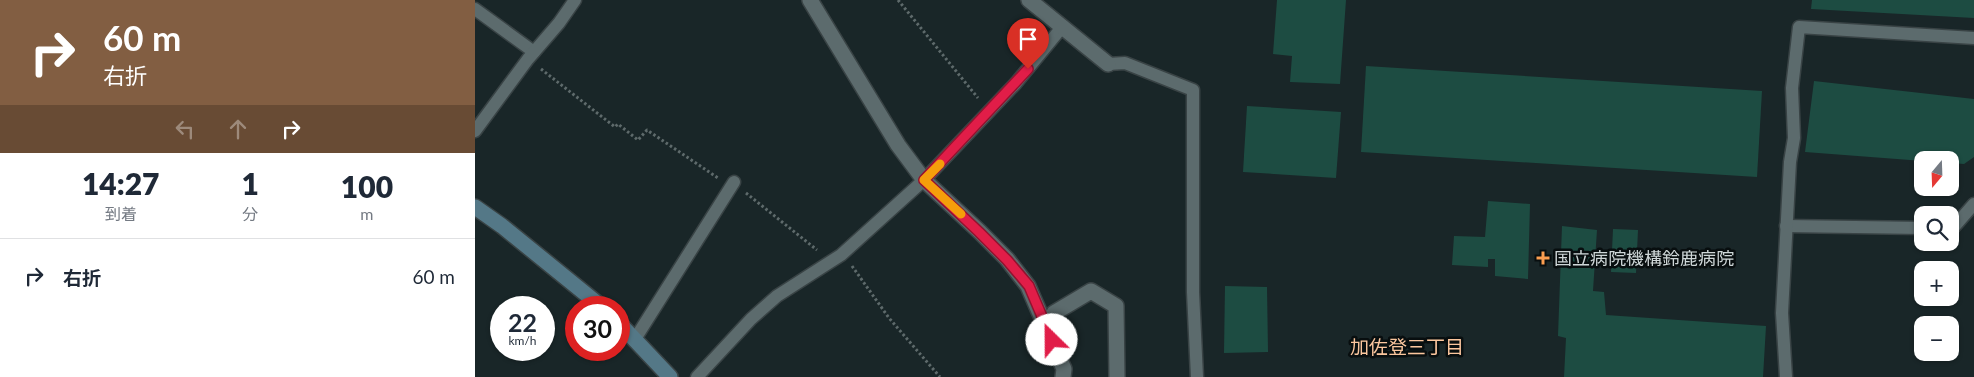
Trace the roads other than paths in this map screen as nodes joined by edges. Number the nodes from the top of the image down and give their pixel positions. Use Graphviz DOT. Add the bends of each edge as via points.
graph roads {
  1 [pos="575,0"];
  2 [pos="810,0"];
  3 [pos="1029,0"];
  4 [pos="475,9"];
  5 [pos="1063,26"];
  6 [pos="1974,38"];
  7 [pos="531,55"];
  8 [pos="1109,64"];
  9 [pos="475,131"];
  10 [pos="924,180"];
  11 [pos="732,185"];
  12 [pos="1974,204"];
  13 [pos="475,207"];
  14 [pos="1959,221"];
  15 [pos="1786,226"];
  16 [pos="1914,228"];
  17 [pos="588,296"];
  18 [pos="1047,327"];
  19 [pos="630,334"];
  20 [pos="635,339"];
  21 [pos="671,377"];
  22 [pos="697,377"];
  23 [pos="1063,377"];
  24 [pos="1117,377"];
  25 [pos="1197,377"];
  26 [pos="1786,377"];
  1 -- 7 [label="lane"];
  2 -- 10 [label="street" via="898,145"];
  3 -- 5 [label="street"];
  4 -- 7 [label="lane"];
  5 -- 8 [label="street"];
  5 -- 10 [label="lane" via="1017,83"];
  6 -- 15 [label="lane" via="1799,27 1792,88 1794,138"];
  7 -- 9 [label="lane"];
  8 -- 25 [label="lane" via="1125,63 1193,90 1193,292"];
  10 -- 18 [label="street" via="1007,260 1029,286"];
  10 -- 22 [label="lane" via="836,258 777,296"];
  11 -- 20 [label="lane"];
  12 -- 14 [label="lane"];
  13 -- 17 [label="main road"];
  15 -- 16 [label="lane"];
  15 -- 26 [label="lane" via="1782,313"];
  18 -- 23 [label="street" via="1064,369"];
  18 -- 24 [label="street" via="1054,313 1091,291 1117,306"];
  19 -- 20 [label="main road"];
  20 -- 21 [label="main road"];
}
